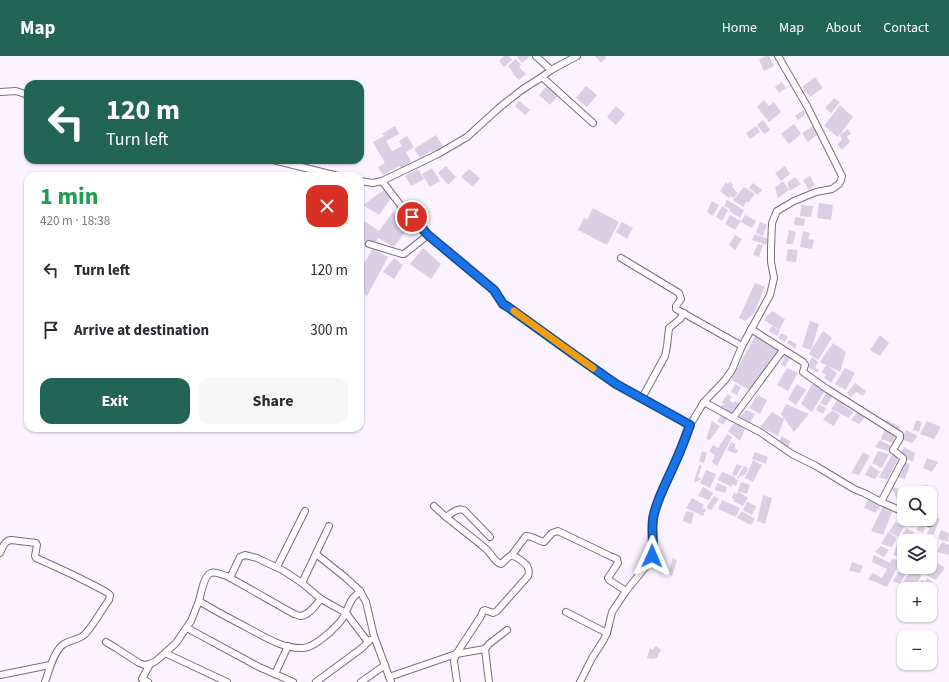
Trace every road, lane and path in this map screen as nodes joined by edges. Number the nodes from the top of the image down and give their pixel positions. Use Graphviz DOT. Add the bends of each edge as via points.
graph roads {
  1 [pos="536,56"];
  2 [pos="577,56"];
  3 [pos="778,56"];
  4 [pos="551,70"];
  5 [pos="542,77"];
  6 [pos="0,92"];
  7 [pos="24,94"];
  8 [pos="593,123"];
  9 [pos="288,164"];
  10 [pos="320,172"];
  11 [pos="382,181"];
  12 [pos="364,182"];
  13 [pos="428,235"];
  14 [pos="369,244"];
  15 [pos="621,258"];
  16 [pos="684,313"];
  17 [pos="751,329"];
  18 [pos="742,346"];
  19 [pos="783,350"];
  20 [pos="642,398"];
  21 [pos="704,402"];
  22 [pos="733,418"];
  23 [pos="690,425"];
  24 [pos="881,502"];
  25 [pos="434,506"];
  26 [pos="897,509"];
  27 [pos="304,511"];
  28 [pos="446,517"];
  29 [pos="329,526"];
  30 [pos="490,537"];
  31 [pos="0,553"];
  32 [pos="316,554"];
  33 [pos="511,556"];
  34 [pos="277,567"];
  35 [pos="230,578"];
  36 [pos="302,583"];
  37 [pos="360,591"];
  38 [pos="626,591"];
  39 [pos="322,599"];
  40 [pos="199,601"];
  41 [pos="566,612"];
  42 [pos="346,613"];
  43 [pos="187,628"];
  44 [pos="507,630"];
  45 [pos="607,633"];
  46 [pos="374,636"];
  47 [pos="106,642"];
  48 [pos="368,642"];
  49 [pos="288,646"];
  50 [pos="485,649"];
  51 [pos="165,653"];
  52 [pos="456,654"];
  53 [pos="150,664"];
  54 [pos="50,665"];
  55 [pos="385,665"];
  56 [pos="275,674"];
  57 [pos="0,675"];
  58 [pos="390,680"];
  59 [pos="45,682"];
  60 [pos="148,682"];
  61 [pos="227,682"];
  62 [pos="293,682"];
  63 [pos="316,682"];
  64 [pos="361,682"];
  65 [pos="457,682"];
  66 [pos="489,682"];
  67 [pos="580,682"];
  1 -- 4 [label="street"];
  2 -- 4 [label="street"];
  3 -- 17 [label="street" via="807,106 842,176 839,184 832,189 816,192 777,211 772,223 771,262 774,278 770,295"];
  4 -- 5 [label="street"];
  5 -- 8 [label="street"];
  5 -- 11 [label="street" via="500,107 467,137"];
  6 -- 7 [label="street" via="16,91"];
  9 -- 10 [label="street"];
  11 -- 12 [label="street"];
  11 -- 13 [label="street"];
  13 -- 14 [label="street" via="404,254"];
  13 -- 20 [label="street" via="494,290 503,304 616,384"];
  15 -- 16 [label="street" via="679,293 681,299 676,308"];
  16 -- 18 [label="street"];
  16 -- 20 [label="street" via="669,328 665,356"];
  17 -- 18 [label="street"];
  17 -- 19 [label="street"];
  18 -- 21 [label="street" via="732,370"];
  19 -- 22 [label="street"];
  19 -- 24 [label="street" via="803,362 803,372 900,435 893,450 903,460"];
  20 -- 23 [label="street"];
  21 -- 22 [label="street"];
  21 -- 23 [label="street"];
  22 -- 24 [label="street" via="760,432 792,454"];
  23 -- 38 [label="street" via="654,512 654,551 647,565"];
  24 -- 26 [label="street"];
  25 -- 28 [label="street"];
  27 -- 34 [label="street"];
  28 -- 30 [label="street" via="456,510 464,510"];
  28 -- 33 [label="street" via="487,550 497,562 501,564"];
  29 -- 32 [label="street"];
  31 -- 54 [label="street" via="8,540 36,543 36,558 81,578 110,595 84,634 62,645"];
  32 -- 36 [label="street"];
  32 -- 37 [label="street"];
  33 -- 38 [label="street" via="526,536 544,542 552,533 558,531 617,559 618,563 608,578"];
  33 -- 52 [label="street" via="517,557 528,566 528,576 497,611 483,611"];
  34 -- 35 [label="street" via="245,555 240,557"];
  34 -- 36 [label="street"];
  35 -- 39 [label="street" via="300,616 309,612"];
  35 -- 40 [label="street" via="212,572 204,582"];
  36 -- 39 [label="street"];
  37 -- 42 [label="street" via="353,598"];
  37 -- 46 [label="street" via="366,602"];
  38 -- 45 [label="street" via="612,612"];
  39 -- 42 [label="street"];
  40 -- 43 [label="street"];
  40 -- 49 [label="street" via="277,643"];
  41 -- 45 [label="street"];
  42 -- 48 [label="street"];
  42 -- 49 [label="street" via="339,624 310,646"];
  43 -- 51 [label="street"];
  43 -- 56 [label="street"];
  44 -- 50 [label="street"];
  45 -- 67 [label="street"];
  46 -- 48 [label="street"];
  46 -- 55 [label="street"];
  47 -- 53 [label="street" via="144,665"];
  48 -- 63 [label="street"];
  49 -- 56 [label="street"];
  50 -- 52 [label="street"];
  50 -- 66 [label="street"];
  51 -- 53 [label="street"];
  51 -- 61 [label="street"];
  52 -- 58 [label="street"];
  52 -- 65 [label="street" via="454,661"];
  53 -- 60 [label="street" via="142,679"];
  54 -- 57 [label="street"];
  54 -- 59 [label="street"];
  55 -- 58 [label="street"];
  55 -- 64 [label="street"];
  56 -- 62 [label="street"];
}
